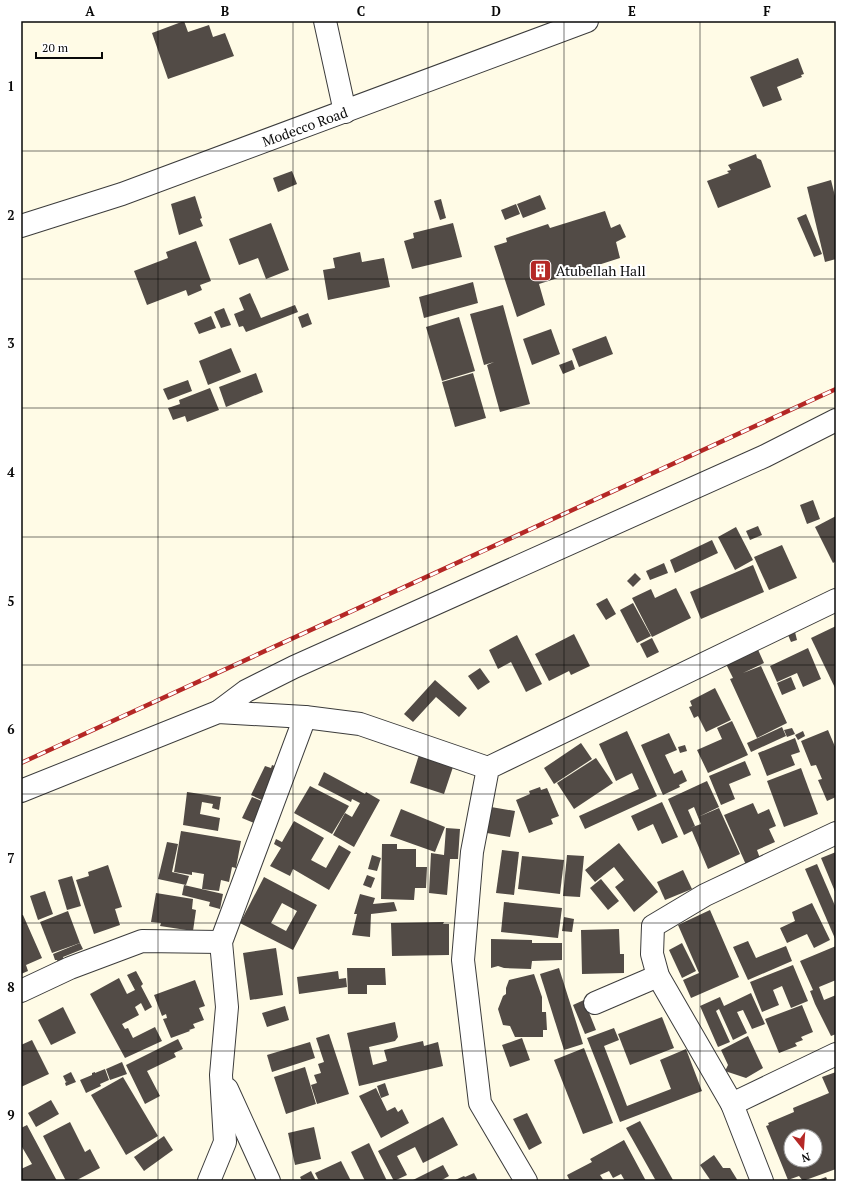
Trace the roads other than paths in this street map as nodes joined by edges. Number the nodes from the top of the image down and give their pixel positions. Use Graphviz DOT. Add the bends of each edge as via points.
graph roads {
  1 [pos="326,21"];
  2 [pos="587,21"];
  3 [pos="345,112"];
  4 [pos="21,226"];
  5 [pos="836,420"];
  6 [pos="836,600"];
  7 [pos="218,712"];
  8 [pos="305,717"];
  9 [pos="488,768"];
  10 [pos="21,791"];
  11 [pos="836,833"];
  12 [pos="220,942"];
  13 [pos="658,976"];
  14 [pos="21,991"];
  15 [pos="595,1004"];
  16 [pos="836,1054"];
  17 [pos="221,1075"];
  18 [pos="732,1104"];
  19 [pos="209,1181"];
  20 [pos="269,1181"];
  21 [pos="526,1181"];
  22 [pos="762,1181"];
  1 -- 3 [label="street"];
  2 -- 3 [label="street, Modecco Road"];
  3 -- 4 [label="street, Modecco Road" via="122,194"];
  5 -- 7 [label="street" via="765,456 294,667 246,691"];
  6 -- 9 [label="street"];
  7 -- 8 [label="street"];
  7 -- 10 [label="street"];
  8 -- 9 [label="street" via="360,724"];
  8 -- 12 [label="street"];
  9 -- 21 [label="street" via="472,852 463,960 480,1103"];
  11 -- 13 [label="street" via="705,895 653,926 652,954"];
  12 -- 14 [label="street" via="142,941 70,968"];
  12 -- 17 [label="street" via="227,1007"];
  13 -- 15 [label="street"];
  13 -- 18 [label="street"];
  16 -- 18 [label="street"];
  17 -- 19 [label="street" via="225,1142"];
  17 -- 20 [label="street"];
  18 -- 22 [label="street"];
}
